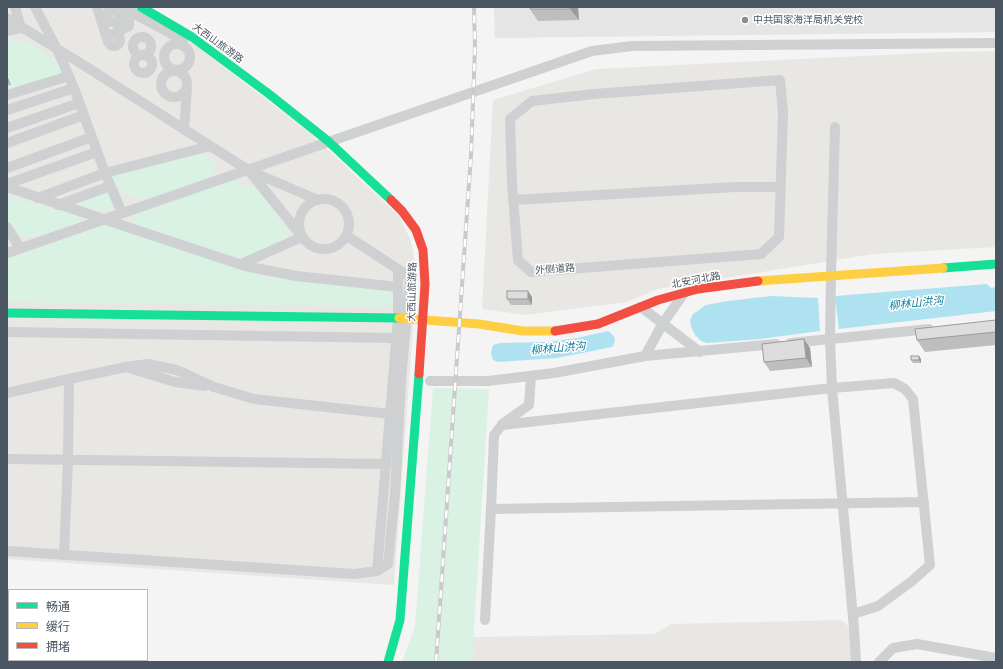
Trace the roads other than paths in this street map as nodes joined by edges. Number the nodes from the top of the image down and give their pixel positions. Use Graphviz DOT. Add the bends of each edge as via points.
graph roads {
  1 [pos="15,7"];
  2 [pos="35,7"];
  3 [pos="97,7"];
  4 [pos="122,7"];
  5 [pos="141,7"];
  6 [pos="110,9"];
  7 [pos="7,18"];
  8 [pos="145,19"];
  9 [pos="118,20"];
  10 [pos="21,28"];
  11 [pos="7,31"];
  12 [pos="135,40"];
  13 [pos="108,42"];
  14 [pos="996,43"];
  15 [pos="57,49"];
  16 [pos="189,50"];
  17 [pos="176,70"];
  18 [pos="69,76"];
  19 [pos="187,86"];
  20 [pos="74,88"];
  21 [pos="7,95"];
  22 [pos="79,102"];
  23 [pos="7,110"];
  24 [pos="84,115"];
  25 [pos="835,127"];
  26 [pos="7,128"];
  27 [pos="184,130"];
  28 [pos="92,138"];
  29 [pos="328,141"];
  30 [pos="7,143"];
  31 [pos="210,146"];
  32 [pos="97,152"];
  33 [pos="7,168"];
  34 [pos="248,170"];
  35 [pos="105,173"];
  36 [pos="7,184"];
  37 [pos="110,186"];
  38 [pos="780,187"];
  39 [pos="7,188"];
  40 [pos="38,198"];
  41 [pos="318,200"];
  42 [pos="513,200"];
  43 [pos="58,205"];
  44 [pos="122,213"];
  45 [pos="104,220"];
  46 [pos="7,227"];
  47 [pos="301,235"];
  48 [pos="347,236"];
  49 [pos="20,248"];
  50 [pos="7,253"];
  51 [pos="241,264"];
  52 [pos="996,264"];
  53 [pos="398,270"];
  54 [pos="831,276"];
  55 [pos="398,287"];
  56 [pos="685,292"];
  57 [pos="641,307"];
  58 [pos="7,313"];
  59 [pos="402,318"];
  60 [pos="423,319"];
  61 [pos="663,324"];
  62 [pos="941,328"];
  63 [pos="7,332"];
  64 [pos="395,338"];
  65 [pos="830,339"];
  66 [pos="700,352"];
  67 [pos="645,356"];
  68 [pos="531,376"];
  69 [pos="69,379"];
  70 [pos="401,381"];
  71 [pos="414,381"];
  72 [pos="430,381"];
  73 [pos="832,388"];
  74 [pos="7,393"];
  75 [pos="390,414"];
  76 [pos="502,425"];
  77 [pos="7,459"];
  78 [pos="68,459"];
  79 [pos="387,464"];
  80 [pos="924,502"];
  81 [pos="842,504"];
  82 [pos="491,509"];
  83 [pos="7,552"];
  84 [pos="64,555"];
  85 [pos="377,571"];
  86 [pos="853,614"];
  87 [pos="485,620"];
  88 [pos="996,658"];
  89 [pos="388,662"];
  90 [pos="856,662"];
  91 [pos="879,662"];
  1 -- 10 [label="street"];
  2 -- 15 [label="street"];
  3 -- 13 [label="street"];
  4 -- 8 [label="street"];
  5 -- 29 [label="street, 大西山旅游路" via="192,36"];
  6 -- 9 [label="street" via="106,17 108,21"];
  7 -- 10 [label="street"];
  8 -- 12 [label="street"];
  8 -- 16 [label="street" via="182,39"];
  10 -- 11 [label="street"];
  10 -- 15 [label="street"];
  12 -- 12 [label="street" via="134,51 139,54 149,51 150,41 144,37"];
  14 -- 29 [label="street" via="632,46 592,52"];
  15 -- 18 [label="street"];
  15 -- 27 [label="street"];
  16 -- 17 [label="street" via="191,57 188,64 183,69"];
  16 -- 17 [label="street" via="183,45 176,44 166,51 166,63"];
  17 -- 19 [label="street" via="183,74"];
  17 -- 19 [label="street" via="167,72 161,79 163,92 170,97 179,96"];
  18 -- 20 [label="street"];
  18 -- 21 [label="street"];
  19 -- 27 [label="street"];
  20 -- 22 [label="street"];
  20 -- 23 [label="street"];
  22 -- 24 [label="street"];
  22 -- 26 [label="street"];
  24 -- 28 [label="street"];
  24 -- 30 [label="street"];
  25 -- 54 [label="street"];
  27 -- 31 [label="street"];
  28 -- 32 [label="street"];
  28 -- 33 [label="street"];
  29 -- 34 [label="street"];
  29 -- 60 [label="street, 大西山旅游路" via="402,211 416,230 423,250"];
  31 -- 34 [label="street"];
  31 -- 35 [label="street"];
  32 -- 35 [label="street"];
  32 -- 36 [label="street"];
  34 -- 41 [label="street"];
  34 -- 44 [label="street"];
  34 -- 47 [label="street"];
  35 -- 37 [label="street"];
  35 -- 40 [label="street"];
  37 -- 43 [label="street"];
  37 -- 44 [label="street"];
  38 -- 42 [label="street" via="735,187"];
  38 -- 42 [label="street, 外侧道路" via="779,237 760,254 531,272 518,260"];
  38 -- 42 [label="street, 外侧道路" via="783,113 780,80 532,101 510,119"];
  39 -- 40 [label="street"];
  40 -- 43 [label="street"];
  41 -- 47 [label="street" via="303,209 299,221"];
  41 -- 48 [label="street" via="330,200 347,212 350,228"];
  43 -- 45 [label="street"];
  44 -- 45 [label="street"];
  45 -- 49 [label="street"];
  45 -- 51 [label="street"];
  46 -- 49 [label="street"];
  47 -- 48 [label="street" via="311,246 327,250 335,248"];
  47 -- 51 [label="street"];
  48 -- 53 [label="street"];
  49 -- 50 [label="street"];
  51 -- 55 [label="street" via="296,276"];
  52 -- 54 [label="street, 北安河北路"];
  53 -- 55 [label="street"];
  53 -- 59 [label="street" via="410,276"];
  54 -- 56 [label="street, 北安河北路" via="755,281"];
  54 -- 65 [label="street"];
  55 -- 59 [label="street"];
  56 -- 57 [label="street, 北安河北路"];
  56 -- 61 [label="street"];
  57 -- 60 [label="street, 北安河北路" via="598,324 555,330 523,330"];
  57 -- 61 [label="street"];
  58 -- 59 [label="street, 北安河北路"];
  59 -- 60 [label="street, 北安河北路"];
  59 -- 64 [label="street"];
  59 -- 70 [label="street"];
  60 -- 89 [label="street, 大西山旅游路" via="403,591 400,620"];
  61 -- 66 [label="street"];
  61 -- 67 [label="street"];
  62 -- 65 [label="street"];
  63 -- 64 [label="street"];
  64 -- 75 [label="street"];
  65 -- 66 [label="street"];
  65 -- 73 [label="street"];
  66 -- 67 [label="street"];
  67 -- 68 [label="street"];
  68 -- 72 [label="street" via="488,381"];
  68 -- 76 [label="street" via="529,405"];
  69 -- 74 [label="street"];
  69 -- 75 [label="street" via="126,367 175,382 214,387 254,399"];
  69 -- 78 [label="street"];
  70 -- 71 [label="street"];
  70 -- 85 [label="street" via="388,564"];
  73 -- 76 [label="street"];
  73 -- 80 [label="street" via="894,384 905,389 913,399"];
  73 -- 81 [label="street"];
  75 -- 79 [label="street"];
  76 -- 82 [label="street" via="494,435"];
  77 -- 78 [label="street"];
  78 -- 79 [label="street"];
  78 -- 84 [label="street"];
  79 -- 85 [label="street"];
  80 -- 81 [label="street"];
  80 -- 86 [label="street" via="930,565 912,582 878,606"];
  81 -- 82 [label="street"];
  81 -- 86 [label="street"];
  82 -- 87 [label="street"];
  83 -- 84 [label="street"];
  84 -- 85 [label="street" via="354,574"];
  86 -- 90 [label="street"];
  88 -- 91 [label="street" via="917,644 893,648"];
}
